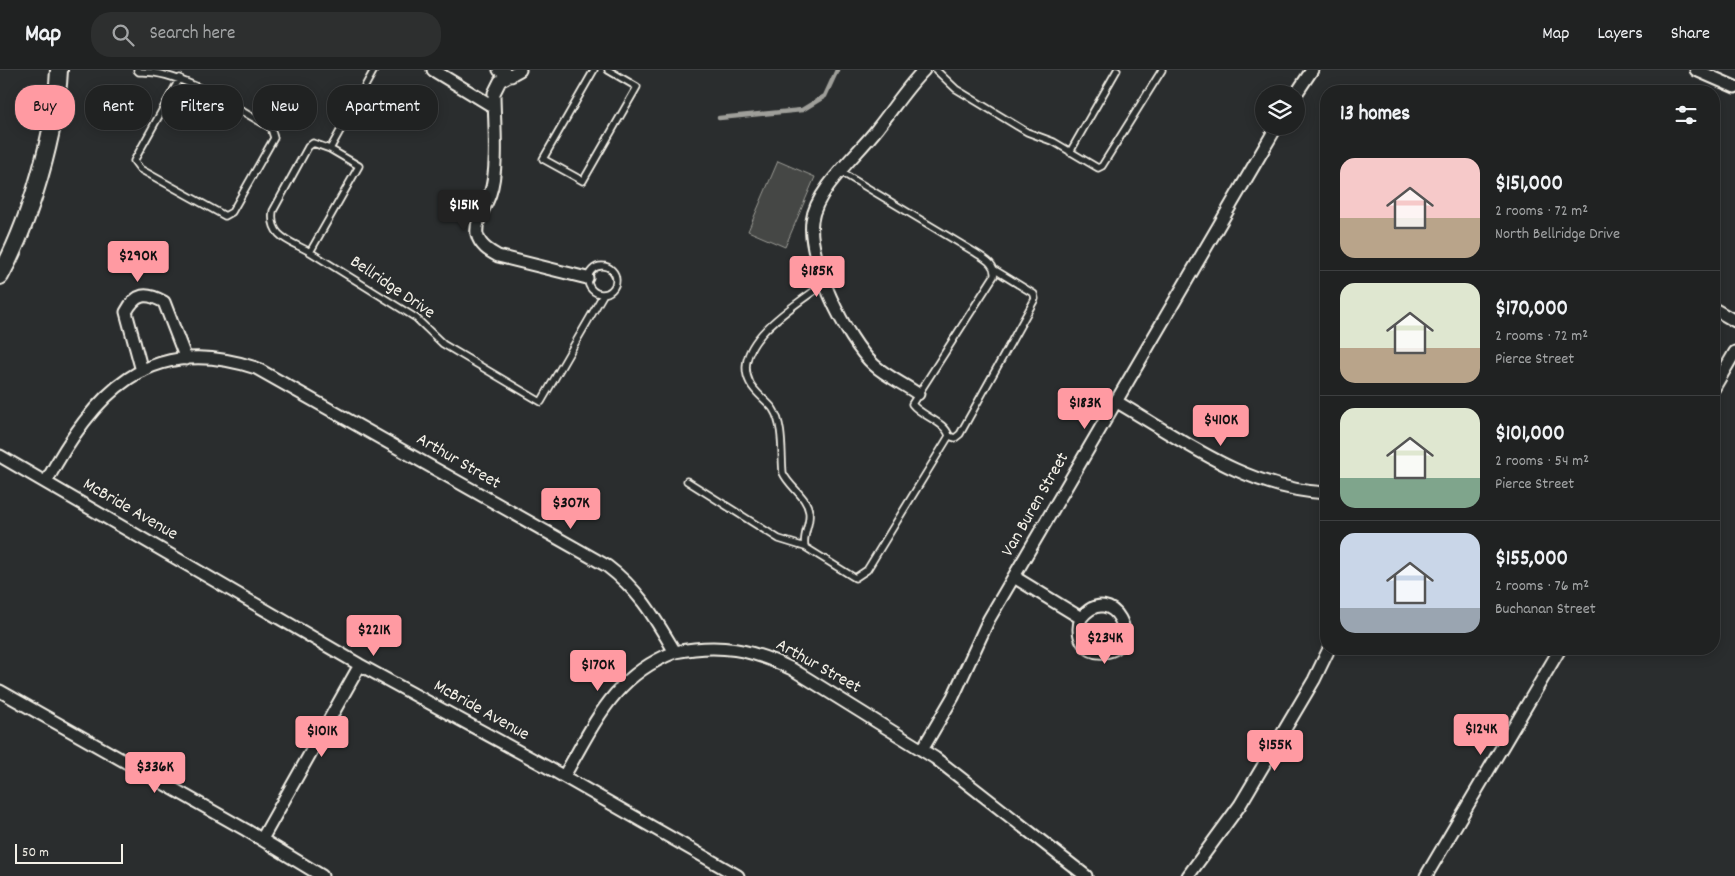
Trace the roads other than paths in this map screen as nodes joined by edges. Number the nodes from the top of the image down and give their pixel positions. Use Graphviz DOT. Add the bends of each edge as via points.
graph roads {
  1 [pos="59,70"];
  2 [pos="137,70"];
  3 [pos="153,70"];
  4 [pos="374,70"];
  5 [pos="434,70"];
  6 [pos="499,70"];
  7 [pos="594,70"];
  8 [pos="608,70"];
  9 [pos="924,70"];
  10 [pos="936,70"];
  11 [pos="1117,70"];
  12 [pos="1312,70"];
  13 [pos="1696,70"];
  14 [pos="1158,71"];
  15 [pos="516,73"];
  16 [pos="180,78"];
  17 [pos="1302,85"];
  18 [pos="1735,87"];
  19 [pos="494,107"];
  20 [pos="1272,135"];
  21 [pos="330,148"];
  22 [pos="1070,152"];
  23 [pos="841,172"];
  24 [pos="310,252"];
  25 [pos="995,270"];
  26 [pos="0,276"];
  27 [pos="587,278"];
  28 [pos="825,283"];
  29 [pos="603,295"];
  30 [pos="1720,312"];
  31 [pos="1735,321"];
  32 [pos="1735,352"];
  33 [pos="186,358"];
  34 [pos="142,371"];
  35 [pos="1720,378"];
  36 [pos="918,394"];
  37 [pos="1116,402"];
  38 [pos="949,436"];
  39 [pos="0,456"];
  40 [pos="687,481"];
  41 [pos="46,482"];
  42 [pos="1320,492"];
  43 [pos="805,547"];
  44 [pos="1014,578"];
  45 [pos="1081,618"];
  46 [pos="675,652"];
  47 [pos="1326,655"];
  48 [pos="1556,655"];
  49 [pos="360,665"];
  50 [pos="0,691"];
  51 [pos="922,750"];
  52 [pos="564,776"];
  53 [pos="262,839"];
  54 [pos="322,876"];
  55 [pos="738,876"];
  56 [pos="1086,876"];
  57 [pos="1188,876"];
  58 [pos="1426,876"];
  1 -- 26 [label="main road" via="43,163"];
  2 -- 3 [label="lane"];
  3 -- 16 [label="lane"];
  4 -- 21 [label="lane"];
  5 -- 19 [label="street"];
  6 -- 15 [label="street"];
  7 -- 8 [label="lane" via="543,159 583,181 637,87"];
  9 -- 23 [label="street"];
  10 -- 22 [label="lane" via="956,89 1027,132"];
  11 -- 22 [label="lane"];
  12 -- 17 [label="street"];
  13 -- 18 [label="street"];
  14 -- 22 [label="lane" via="1102,166 1093,167"];
  15 -- 19 [label="street" via="500,82 494,93"];
  16 -- 16 [label="lane" via="272,128 274,138 232,212 225,216 140,169 134,161"];
  19 -- 27 [label="street" via="494,178 478,219 479,239 498,256"];
  20 -- 37 [label="street, Van Buren Street"];
  21 -- 24 [label="lane" via="359,166"];
  21 -- 24 [label="lane" via="313,144 308,147 273,211 271,222 276,232"];
  23 -- 25 [label="lane" via="976,253"];
  23 -- 28 [label="street" via="819,200 811,222"];
  24 -- 29 [label="lane, Bellridge Drive" via="416,318 443,344 541,402"];
  25 -- 36 [label="lane"];
  25 -- 38 [label="lane" via="1036,298 960,434 956,438"];
  27 -- 29 [label="lane" via="588,287 594,294"];
  27 -- 29 [label="lane" via="595,267 609,268 614,273 615,287"];
  28 -- 36 [label="street" via="844,326 859,349 874,365"];
  28 -- 43 [label="lane" via="761,332 753,344 748,362 750,383 778,420 783,473 807,504 810,514"];
  30 -- 31 [label="street"];
  32 -- 35 [label="street"];
  33 -- 34 [label="street, Arthur Street"];
  33 -- 34 [label="street" via="164,302 153,296 141,295 126,312"];
  33 -- 46 [label="street, Arthur Street" via="227,360 256,368 607,566 643,599"];
  34 -- 41 [label="street, Arthur Street" via="122,382 88,414"];
  36 -- 38 [label="lane" via="912,404 945,428"];
  37 -- 42 [label="street" via="1253,479 1294,490"];
  37 -- 44 [label="street, Van Buren Street"];
  38 -- 43 [label="lane" via="867,570 859,577 850,576"];
  39 -- 41 [label="street, McBride Avenue"];
  40 -- 43 [label="lane" via="779,539"];
  41 -- 49 [label="street, McBride Avenue"];
  44 -- 45 [label="street"];
  44 -- 51 [label="street, Van Buren Street"];
  45 -- 45 [label="street" via="1078,634 1086,647 1108,652 1120,642 1124,628 1113,610 1106,607 1092,609"];
  46 -- 51 [label="street, Arthur Street" via="717,647 743,650 768,658 801,674"];
  46 -- 52 [label="street" via="642,668 617,690"];
  47 -- 57 [label="street" via="1240,805"];
  48 -- 58 [label="street"];
  49 -- 52 [label="street, McBride Avenue"];
  49 -- 53 [label="street"];
  50 -- 53 [label="street"];
  51 -- 56 [label="street, Arthur Street" via="1003,809"];
  52 -- 55 [label="street, McBride Avenue"];
  53 -- 54 [label="street"];
}
